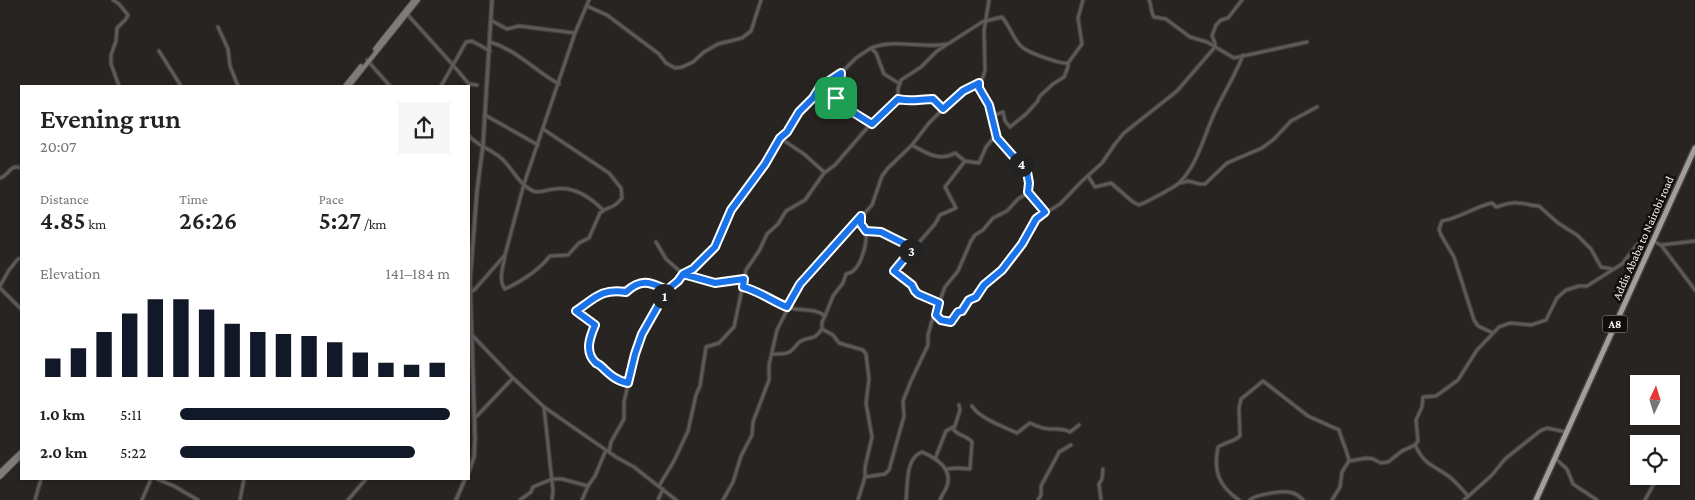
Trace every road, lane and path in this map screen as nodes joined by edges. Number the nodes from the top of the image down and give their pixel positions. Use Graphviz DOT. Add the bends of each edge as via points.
graph roads {
  1 [pos="113,0"];
  2 [pos="416,0"];
  3 [pos="492,0"];
  4 [pos="589,0"];
  5 [pos="762,0"];
  6 [pos="989,0"];
  7 [pos="1083,0"];
  8 [pos="1149,0"];
  9 [pos="1242,0"];
  10 [pos="588,6"];
  11 [pos="406,14"];
  12 [pos="986,20"];
  13 [pos="492,21"];
  14 [pos="218,27"];
  15 [pos="576,33"];
  16 [pos="490,42"];
  17 [pos="1307,42"];
  18 [pos="950,43"];
  19 [pos="1215,47"];
  20 [pos="871,48"];
  21 [pos="159,50"];
  22 [pos="490,52"];
  23 [pos="1243,55"];
  24 [pos="368,60"];
  25 [pos="1068,63"];
  26 [pos="453,65"];
  27 [pos="841,73"];
  28 [pos="979,83"];
  29 [pos="559,84"];
  30 [pos="900,84"];
  31 [pos="119,85"];
  32 [pos="180,85"];
  33 [pos="238,85"];
  34 [pos="348,85"];
  35 [pos="389,85"];
  36 [pos="442,85"];
  37 [pos="477,85"];
  38 [pos="898,99"];
  39 [pos="1317,107"];
  40 [pos="943,109"];
  41 [pos="485,115"];
  42 [pos="992,116"];
  43 [pos="872,124"];
  44 [pos="543,128"];
  45 [pos="996,134"];
  46 [pos="470,137"];
  47 [pos="780,138"];
  48 [pos="538,145"];
  49 [pos="912,145"];
  50 [pos="483,147"];
  51 [pos="1695,148"];
  52 [pos="965,161"];
  53 [pos="20,168"];
  54 [pos="824,173"];
  55 [pos="1088,176"];
  56 [pos="0,178"];
  57 [pos="1179,183"];
  58 [pos="524,184"];
  59 [pos="1028,192"];
  60 [pos="603,210"];
  61 [pos="1045,212"];
  62 [pos="861,216"];
  63 [pos="1663,220"];
  64 [pos="866,231"];
  65 [pos="1653,241"];
  66 [pos="1695,241"];
  67 [pos="656,242"];
  68 [pos="1661,245"];
  69 [pos="913,248"];
  70 [pos="471,253"];
  71 [pos="505,255"];
  72 [pos="20,258"];
  73 [pos="1613,269"];
  74 [pos="683,274"];
  75 [pos="744,279"];
  76 [pos="0,287"];
  77 [pos="743,287"];
  78 [pos="667,290"];
  79 [pos="1695,290"];
  80 [pos="470,293"];
  81 [pos="939,303"];
  82 [pos="787,307"];
  83 [pos="20,308"];
  84 [pos="936,315"];
  85 [pos="825,316"];
  86 [pos="822,330"];
  87 [pos="1493,333"];
  88 [pos="472,335"];
  89 [pos="772,354"];
  90 [pos="513,378"];
  91 [pos="628,383"];
  92 [pos="959,405"];
  93 [pos="544,406"];
  94 [pos="972,406"];
  95 [pos="474,421"];
  96 [pos="470,422"];
  97 [pos="1079,425"];
  98 [pos="953,428"];
  99 [pos="1566,432"];
  100 [pos="1070,445"];
  101 [pos="1415,445"];
  102 [pos="608,451"];
  103 [pos="20,453"];
  104 [pos="20,457"];
  105 [pos="1555,458"];
  106 [pos="935,459"];
  107 [pos="1349,461"];
  108 [pos="470,468"];
  109 [pos="947,469"];
  110 [pos="1103,469"];
  111 [pos="0,472"];
  112 [pos="0,477"];
  113 [pos="866,477"];
  114 [pos="552,479"];
  115 [pos="41,480"];
  116 [pos="151,480"];
  117 [pos="159,480"];
  118 [pos="244,480"];
  119 [pos="365,480"];
  120 [pos="465,480"];
  121 [pos="1653,485"];
  122 [pos="588,486"];
  123 [pos="659,486"];
  124 [pos="663,489"];
  125 [pos="1466,498"];
  126 [pos="35,500"];
  127 [pos="142,500"];
  128 [pos="198,500"];
  129 [pos="240,500"];
  130 [pos="348,500"];
  131 [pos="456,500"];
  132 [pos="520,500"];
  133 [pos="552,500"];
  134 [pos="582,500"];
  135 [pos="658,500"];
  136 [pos="676,500"];
  137 [pos="723,500"];
  138 [pos="858,500"];
  139 [pos="906,500"];
  140 [pos="940,500"];
  141 [pos="1038,500"];
  142 [pos="1101,500"];
  143 [pos="1239,500"];
  144 [pos="1250,500"];
  145 [pos="1303,500"];
  146 [pos="1332,500"];
  147 [pos="1536,500"];
  148 [pos="1597,500"];
  149 [pos="1645,500"];
  1 -- 31 [label="street" via="128,15 117,28 111,55"];
  2 -- 11 [label="main road"];
  2 -- 24 [label="main road"];
  3 -- 13 [label="street"];
  4 -- 10 [label="street"];
  5 -- 10 [label="street" via="751,31 742,38 718,44 693,62 675,68 607,14"];
  6 -- 12 [label="street"];
  7 -- 25 [label="street" via="1078,18 1082,44"];
  8 -- 19 [label="street" via="1154,18 1166,19 1190,37"];
  9 -- 19 [label="street" via="1228,18 1216,25 1212,36"];
  10 -- 15 [label="street"];
  11 -- 24 [label="main road"];
  11 -- 26 [label="street"];
  12 -- 18 [label="street"];
  12 -- 25 [label="street" via="1002,17 1023,48 1055,62"];
  12 -- 28 [label="street" via="985,70"];
  13 -- 15 [label="street" via="507,29 519,26"];
  13 -- 16 [label="street"];
  14 -- 33 [label="street"];
  15 -- 29 [label="street"];
  16 -- 22 [label="street"];
  16 -- 29 [label="street" via="517,54"];
  17 -- 23 [label="street"];
  18 -- 20 [label="street" via="937,46 892,43"];
  18 -- 30 [label="street"];
  19 -- 23 [label="street" via="1234,58"];
  19 -- 55 [label="street" via="1177,91 1124,134"];
  20 -- 27 [label="street"];
  20 -- 30 [label="street" via="884,74"];
  21 -- 32 [label="street"];
  22 -- 26 [label="street" via="472,41 466,42"];
  22 -- 41 [label="street"];
  23 -- 57 [label="street" via="1198,152"];
  24 -- 34 [label="main road"];
  24 -- 35 [label="street"];
  25 -- 42 [label="street" via="1064,77 1040,96 1010,128 1003,112"];
  26 -- 36 [label="street"];
  26 -- 37 [label="street" via="470,84"];
  27 -- 43 [label="street" via="836,98 848,110"];
  27 -- 47 [label="street" via="820,87"];
  28 -- 40 [label="street" via="963,91"];
  28 -- 42 [label="street"];
  29 -- 44 [label="street"];
  30 -- 38 [label="street"];
  38 -- 40 [label="street" via="933,99"];
  38 -- 43 [label="street"];
  39 -- 57 [label="street" via="1291,121 1262,148 1227,163 1206,184"];
  40 -- 49 [label="street"];
  41 -- 48 [label="street"];
  41 -- 50 [label="street"];
  42 -- 45 [label="street"];
  43 -- 54 [label="street"];
  44 -- 48 [label="street"];
  44 -- 60 [label="street" via="616,181 622,198 616,206"];
  45 -- 52 [label="street" via="979,163"];
  45 -- 59 [label="street" via="1027,172"];
  46 -- 50 [label="street"];
  47 -- 54 [label="street"];
  47 -- 74 [label="street" via="731,210 715,247 693,269"];
  48 -- 58 [label="street"];
  49 -- 52 [label="street" via="940,157 955,153"];
  49 -- 62 [label="street" via="882,176 872,205"];
  50 -- 58 [label="street" via="500,157"];
  50 -- 70 [label="street"];
  51 -- 63 [label="highway, Addis Ababa to Nairobi road / A8"];
  52 -- 69 [label="street" via="945,187 956,208 940,215"];
  53 -- 56 [label="street" via="12,168"];
  54 -- 75 [label="street" via="805,200 786,211 767,234"];
  55 -- 57 [label="street" via="1095,187 1111,183 1139,205"];
  55 -- 61 [label="street" via="1060,204"];
  58 -- 60 [label="street" via="538,192 556,188 575,190"];
  58 -- 71 [label="street"];
  59 -- 61 [label="street"];
  59 -- 81 [label="street" via="971,240"];
  60 -- 71 [label="street" via="595,220 589,238 568,254 550,256 528,277 504,289 501,276"];
  61 -- 84 [label="street" via="1036,219 1002,270 969,300 951,322"];
  62 -- 64 [label="street" via="861,224"];
  62 -- 82 [label="street" via="800,284"];
  63 -- 65 [label="highway, Addis Ababa to Nairobi road / A8"];
  63 -- 73 [label="street" via="1622,264"];
  64 -- 69 [label="street" via="881,232"];
  64 -- 85 [label="street" via="861,260 853,271 846,274"];
  65 -- 68 [label="street"];
  65 -- 99 [label="highway, Addis Ababa to Nairobi road / A8"];
  66 -- 68 [label="street"];
  67 -- 74 [label="street" via="666,259"];
  68 -- 79 [label="street"];
  69 -- 81 [label="street" via="894,271 918,294"];
  70 -- 80 [label="street"];
  71 -- 80 [label="street"];
  72 -- 76 [label="street"];
  73 -- 87 [label="street" via="1587,286 1566,290 1556,298 1546,320 1531,325 1510,323"];
  73 -- 87 [label="street" via="1601,267 1591,249 1577,235 1539,206 1509,203 1496,207 1492,203 1442,221 1441,235 1454,257 1474,320 1478,326"];
  74 -- 75 [label="street" via="715,283"];
  74 -- 78 [label="street"];
  75 -- 77 [label="street"];
  76 -- 83 [label="street"];
  77 -- 82 [label="street"];
  77 -- 123 [label="street" via="734,327 719,343 706,346 688,431"];
  78 -- 91 [label="street" via="642,334"];
  78 -- 91 [label="street" via="640,282 626,292 606,291 576,311 595,325 589,346 592,358 608,374"];
  80 -- 88 [label="street"];
  81 -- 84 [label="street"];
  82 -- 85 [label="street" via="815,310"];
  82 -- 89 [label="street" via="774,337"];
  84 -- 113 [label="street" via="928,334 928,345 903,401 904,416 889,470 885,474"];
  85 -- 86 [label="street"];
  86 -- 89 [label="street" via="818,336 798,343 787,353"];
  86 -- 113 [label="street" via="833,335 839,343 863,350 866,354 869,379 866,403 872,438 865,467"];
  87 -- 101 [label="street" via="1477,350 1458,380 1436,396 1423,397 1416,420 1418,441"];
  88 -- 90 [label="street"];
  88 -- 95 [label="street"];
  89 -- 137 [label="street" via="769,380 753,422 752,434"];
  90 -- 93 [label="street"];
  90 -- 95 [label="street"];
  91 -- 102 [label="street" via="624,419"];
  92 -- 98 [label="street"];
  93 -- 102 [label="street"];
  93 -- 114 [label="street"];
  94 -- 97 [label="street" via="990,420 1017,433 1030,423 1070,432"];
  95 -- 96 [label="street"];
  95 -- 108 [label="street" via="474,457"];
  98 -- 106 [label="street" via="945,434"];
  98 -- 109 [label="street" via="972,442 970,469"];
  99 -- 105 [label="highway, Addis Ababa to Nairobi road / A8"];
  99 -- 125 [label="street" via="1547,428 1540,431 1505,459"];
  100 -- 141 [label="street" via="1059,452"];
  101 -- 107 [label="street" via="1388,462 1367,458"];
  101 -- 125 [label="street" via="1428,464 1444,473"];
  102 -- 122 [label="street"];
  102 -- 123 [label="street"];
  103 -- 111 [label="main road"];
  104 -- 112 [label="main road"];
  105 -- 147 [label="highway, Addis Ababa to Nairobi road / A8"];
  105 -- 148 [label="street" via="1567,469 1573,484"];
  106 -- 109 [label="street"];
  106 -- 139 [label="street" via="922,452 914,457 909,467"];
  107 -- 143 [label="street" via="1338,430 1308,416 1263,381 1241,399 1240,436 1218,447 1217,470 1222,486"];
  107 -- 146 [label="street"];
  109 -- 140 [label="street" via="947,485"];
  110 -- 142 [label="street" via="1099,484"];
  113 -- 138 [label="street"];
  114 -- 122 [label="street"];
  114 -- 132 [label="street" via="533,487"];
  114 -- 133 [label="street"];
  115 -- 126 [label="street"];
  116 -- 127 [label="street"];
  117 -- 128 [label="street"];
  118 -- 129 [label="street"];
  119 -- 130 [label="street"];
  120 -- 131 [label="street"];
  121 -- 149 [label="street"];
  122 -- 134 [label="street"];
  123 -- 124 [label="street"];
  124 -- 135 [label="street"];
  124 -- 136 [label="street"];
  144 -- 145 [label="street" via="1284,492 1293,493"];
}
